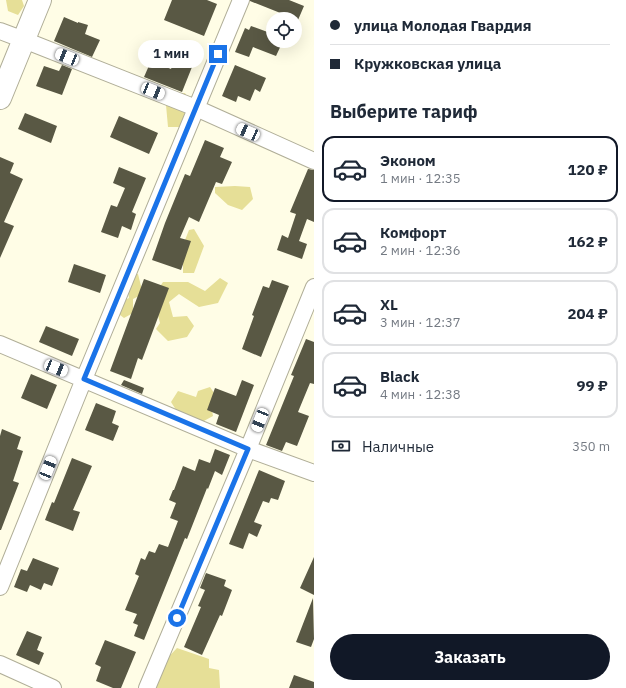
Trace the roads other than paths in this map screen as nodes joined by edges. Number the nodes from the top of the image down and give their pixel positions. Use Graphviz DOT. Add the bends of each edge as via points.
graph roads {
  1 [pos="40,0"];
  2 [pos="241,0"];
  3 [pos="0,31"];
  4 [pos="24,40"];
  5 [pos="0,98"];
  6 [pos="196,108"];
  7 [pos="314,161"];
  8 [pos="314,287"];
  9 [pos="0,344"];
  10 [pos="84,379"];
  11 [pos="248,449"];
  12 [pos="314,473"];
  13 [pos="0,587"];
  14 [pos="0,664"];
  15 [pos="53,688"];
  16 [pos="147,688"];
  1 -- 4 [label="street"];
  2 -- 6 [label="street"];
  3 -- 4 [label="street"];
  4 -- 5 [label="street"];
  4 -- 6 [label="street"];
  6 -- 7 [label="street"];
  6 -- 10 [label="street"];
  8 -- 11 [label="street"];
  9 -- 10 [label="street"];
  10 -- 11 [label="street"];
  10 -- 13 [label="street"];
  11 -- 12 [label="street"];
  11 -- 16 [label="street"];
  14 -- 15 [label="street"];
}
